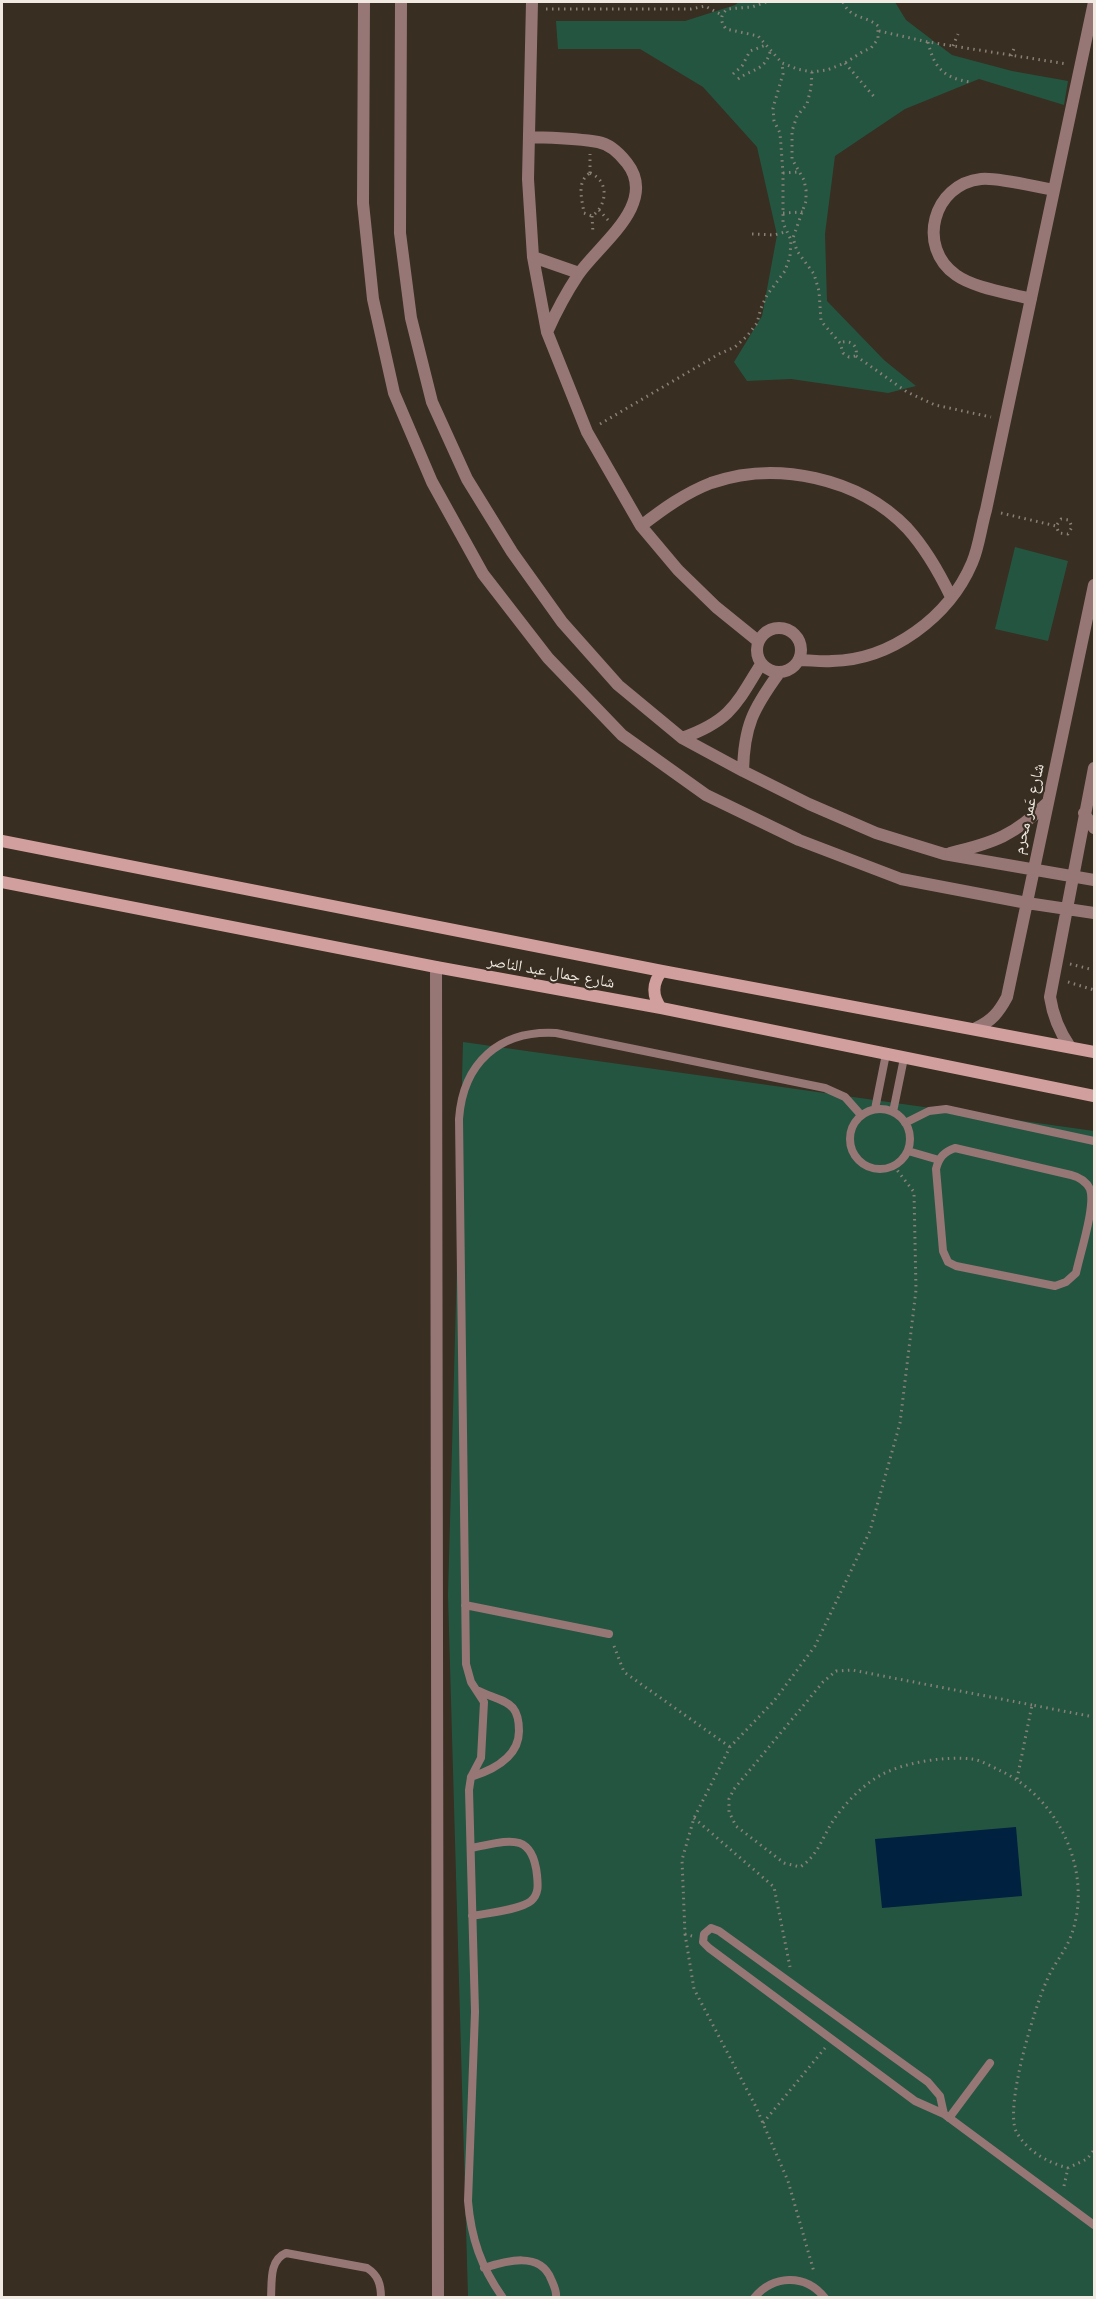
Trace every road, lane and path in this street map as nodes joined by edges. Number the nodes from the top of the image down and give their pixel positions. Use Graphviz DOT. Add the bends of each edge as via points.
graph roads {
  1 [pos="363,2"];
  2 [pos="400,2"];
  3 [pos="766,2"];
  4 [pos="843,2"];
  5 [pos="1094,2"];
  6 [pos="532,5"];
  7 [pos="722,15"];
  8 [pos="879,31"];
  9 [pos="958,34"];
  10 [pos="928,42"];
  11 [pos="766,45"];
  12 [pos="953,46"];
  13 [pos="1015,46"];
  14 [pos="770,52"];
  15 [pos="1011,56"];
  16 [pos="782,63"];
  17 [pos="845,63"];
  18 [pos="1081,67"];
  19 [pos="812,72"];
  20 [pos="733,74"];
  21 [pos="738,79"];
  22 [pos="970,82"];
  23 [pos="876,99"];
  24 [pos="529,137"];
  25 [pos="798,172"];
  26 [pos="783,173"];
  27 [pos="1054,190"];
  28 [pos="598,210"];
  29 [pos="803,212"];
  30 [pos="783,213"];
  31 [pos="785,232"];
  32 [pos="752,234"];
  33 [pos="533,257"];
  34 [pos="579,273"];
  35 [pos="1030,299"];
  36 [pos="547,332"];
  37 [pos="840,343"];
  38 [pos="856,356"];
  39 [pos="1005,420"];
  40 [pos="587,432"];
  41 [pos="986,510"];
  42 [pos="641,526"];
  43 [pos="1056,526"];
  44 [pos="1095,585"];
  45 [pos="951,597"];
  46 [pos="758,641"];
  47 [pos="800,660"];
  48 [pos="761,664"];
  49 [pos="779,673"];
  50 [pos="682,738"];
  51 [pos="1095,768"];
  52 [pos="743,771"];
  53 [pos="1048,803"];
  54 [pos="1084,813"];
  55 [pos="1095,828"];
  56 [pos="2,841"];
  57 [pos="944,854"];
  58 [pos="1032,870"];
  59 [pos="1073,876"];
  60 [pos="1095,880"];
  61 [pos="2,882"];
  62 [pos="1027,903"];
  63 [pos="1067,909"];
  64 [pos="1095,913"];
  65 [pos="1058,961"];
  66 [pos="436,968"];
  67 [pos="1095,970"];
  68 [pos="662,971"];
  69 [pos="1055,978"];
  70 [pos="1095,990"];
  71 [pos="661,1008"];
  72 [pos="976,1028"];
  73 [pos="1070,1047"];
  74 [pos="1095,1052"];
  75 [pos="886,1054"];
  76 [pos="904,1058"];
  77 [pos="1095,1096"];
  78 [pos="875,1109"];
  79 [pos="893,1112"];
  80 [pos="861,1115"];
  81 [pos="905,1123"];
  82 [pos="1095,1141"];
  83 [pos="908,1151"];
  84 [pos="939,1160"];
  85 [pos="894,1166"];
  86 [pos="465,1605"];
  87 [pos="609,1634"];
  88 [pos="476,1689"];
  89 [pos="1032,1705"];
  90 [pos="1095,1717"];
  91 [pos="730,1747"];
  92 [pos="471,1776"];
  93 [pos="1017,1779"];
  94 [pos="694,1818"];
  95 [pos="471,1848"];
  96 [pos="472,1916"];
  97 [pos="685,1935"];
  98 [pos="704,1938"];
  99 [pos="794,1984"];
  100 [pos="832,2039"];
  101 [pos="990,2063"];
  102 [pos="947,2116"];
  103 [pos="763,2123"];
  104 [pos="1095,2150"];
  105 [pos="1068,2169"];
  106 [pos="1060,2199"];
  107 [pos="1095,2225"];
  108 [pos="484,2268"];
  109 [pos="822,2294"];
  110 [pos="271,2298"];
  111 [pos="381,2298"];
  112 [pos="438,2298"];
  113 [pos="503,2298"];
  114 [pos="556,2298"];
  115 [pos="754,2298"];
  1 -- 62 [label="street" via="363,203 374,299 394,393 432,482 483,574 548,658 622,735 706,795 799,840 901,879"];
  2 -- 50 [label="street" via="400,233 411,318 432,402 467,479 562,622 618,685"];
  3 -- 7 [label="path" via="727,9"];
  4 -- 8 [label="path" via="859,18 873,21"];
  5 -- 18 [label="street"];
  6 -- 7 [label="path" via="691,9 705,6"];
  6 -- 24 [label="street"];
  7 -- 11 [label="path" via="726,29 758,36"];
  8 -- 10 [label="path"];
  8 -- 17 [label="path" via="871,48"];
  9 -- 12 [label="path"];
  10 -- 12 [label="path"];
  10 -- 22 [label="path" via="941,71 955,80"];
  11 -- 14 [label="path"];
  11 -- 20 [label="path" via="750,51"];
  12 -- 15 [label="path"];
  13 -- 15 [label="path"];
  14 -- 16 [label="path"];
  14 -- 21 [label="path" via="763,67"];
  15 -- 18 [label="path"];
  16 -- 19 [label="path"];
  16 -- 26 [label="path" via="783,74 773,108 780,133"];
  17 -- 19 [label="path"];
  17 -- 23 [label="path"];
  18 -- 27 [label="street"];
  19 -- 25 [label="path" via="807,104 792,131 792,159"];
  24 -- 33 [label="street"];
  24 -- 34 [label="street" via="600,142 617,151 630,165 636,184 634,203 626,220"];
  25 -- 26 [label="path"];
  25 -- 29 [label="path" via="806,190"];
  26 -- 30 [label="path"];
  27 -- 35 [label="street"];
  27 -- 35 [label="street" via="983,179 967,182 941,202 934,218 936,250 957,276"];
  28 -- 28 [label="path" via="603,206 605,193 598,178 590,173 581,187 584,213 592,216"];
  29 -- 30 [label="path"];
  29 -- 37 [label="path" via="793,238 797,251 814,274 820,321"];
  30 -- 31 [label="path"];
  31 -- 32 [label="path"];
  31 -- 40 [label="path" via="791,240 785,271 767,295 757,323 747,336 735,347"];
  33 -- 34 [label="street"];
  33 -- 36 [label="street"];
  34 -- 36 [label="street"];
  35 -- 39 [label="street"];
  36 -- 40 [label="street"];
  37 -- 38 [label="path" via="845,356"];
  37 -- 38 [label="path" via="853,343"];
  38 -- 39 [label="path" via="907,392 935,405"];
  39 -- 41 [label="street"];
  40 -- 42 [label="street"];
  41 -- 43 [label="path"];
  41 -- 45 [label="street" via="972,563"];
  42 -- 45 [label="street" via="674,500 712,483 753,474 794,474 835,484 873,502 906,527 933,560"];
  42 -- 46 [label="street" via="678,570"];
  43 -- 43 [label="path" via="1059,533 1068,534 1072,527 1069,520 1060,519"];
  44 -- 53 [label="street, شارع عَمر محرم"];
  45 -- 47 [label="street" via="926,625 898,643 844,660"];
  46 -- 47 [label="street" via="771,629 788,630 800,642"];
  46 -- 48 [label="street" via="757,657"];
  47 -- 49 [label="street"];
  48 -- 49 [label="street"];
  48 -- 50 [label="street" via="728,714 708,728"];
  49 -- 52 [label="street" via="749,723"];
  50 -- 52 [label="street"];
  51 -- 54 [label="street"];
  52 -- 57 [label="street" via="876,833"];
  53 -- 57 [label="street" via="1027,823 1002,838"];
  53 -- 58 [label="street, شارع عَمر محرم"];
  54 -- 55 [label="street"];
  54 -- 59 [label="street"];
  56 -- 68 [label="main road, شارع جمال عبد الناصر"];
  57 -- 58 [label="street"];
  58 -- 59 [label="street"];
  58 -- 62 [label="street, شارع عَمر محرم"];
  59 -- 60 [label="street"];
  59 -- 63 [label="street"];
  61 -- 66 [label="main road, شارع جمال عبد الناصر"];
  62 -- 63 [label="street"];
  62 -- 72 [label="street, شارع عَمر محرم" via="1007,997 1000,1011"];
  63 -- 64 [label="street"];
  63 -- 65 [label="street"];
  65 -- 67 [label="path"];
  65 -- 69 [label="street"];
  66 -- 71 [label="main road, شارع جمال عبد الناصر"];
  66 -- 112 [label="street"];
  68 -- 71 [label="main road" via="654,992"];
  68 -- 72 [label="main road, شارع جمال عبد الناصر"];
  69 -- 70 [label="path"];
  69 -- 73 [label="street" via="1050,997 1053,1016"];
  71 -- 75 [label="main road, شارع جمال عبد الناصر"];
  72 -- 73 [label="main road, شارع جمال عبد الناصر"];
  73 -- 74 [label="main road, شارع جمال عبد الناصر"];
  75 -- 76 [label="main road, شارع جمال عبد الناصر"];
  75 -- 78 [label="lane"];
  76 -- 77 [label="main road, شارع جمال عبد الناصر"];
  76 -- 79 [label="lane"];
  78 -- 79 [label="lane"];
  78 -- 80 [label="lane"];
  79 -- 81 [label="lane"];
  80 -- 85 [label="lane" via="854,1122 849,1141 857,1160 875,1170"];
  80 -- 86 [label="lane" via="845,1097 825,1088 556,1033 539,1032 508,1040 482,1060 464,1087 459,1119"];
  81 -- 82 [label="lane" via="929,1111 946,1109"];
  81 -- 83 [label="lane"];
  83 -- 84 [label="lane"];
  83 -- 85 [label="lane"];
  84 -- 84 [label="lane" via="955,1148 1071,1175 1086,1182 1092,1204 1076,1273 1055,1286 948,1262 943,1251 936,1169"];
  85 -- 91 [label="path" via="914,1192 916,1290 900,1423 870,1531 815,1646 774,1701"];
  86 -- 87 [label="lane"];
  86 -- 88 [label="lane" via="466,1664"];
  87 -- 91 [label="path" via="624,1672"];
  88 -- 92 [label="lane" via="484,1702 482,1747"];
  88 -- 92 [label="lane" via="513,1709 519,1723 519,1738 513,1752 501,1762 487,1772"];
  89 -- 90 [label="path"];
  89 -- 93 [label="path"];
  89 -- 93 [label="path" via="852,1670 836,1671 734,1789 729,1812 736,1826 784,1863 800,1867 820,1847 848,1801 883,1774 931,1759 974,1759"];
  91 -- 94 [label="path"];
  92 -- 95 [label="lane"];
  93 -- 105 [label="path" via="1046,1806 1067,1838 1077,1878 1077,1907 1071,1936 1036,2006 1012,2119 1016,2133 1028,2147"];
  94 -- 97 [label="path" via="682,1860"];
  94 -- 99 [label="path" via="774,1887"];
  95 -- 96 [label="lane"];
  95 -- 96 [label="lane" via="509,1841 525,1846 535,1858 538,1884 534,1898 524,1905"];
  96 -- 108 [label="lane" via="475,2012 468,2201 470,2228"];
  97 -- 98 [label="path"];
  97 -- 103 [label="path" via="694,1989"];
  98 -- 99 [label="lane" via="711,1928 719,1930"];
  98 -- 100 [label="lane" via="709,1948"];
  99 -- 102 [label="lane" via="935,2088"];
  100 -- 102 [label="lane" via="915,2101"];
  100 -- 103 [label="path"];
  101 -- 102 [label="lane"];
  102 -- 106 [label="lane"];
  103 -- 109 [label="path" via="788,2181"];
  104 -- 105 [label="path"];
  105 -- 106 [label="path"];
  106 -- 107 [label="lane"];
  108 -- 113 [label="lane"];
  108 -- 114 [label="lane" via="510,2260 531,2261 549,2273"];
  109 -- 115 [label="lane" via="807,2283 793,2280 765,2286"];
  110 -- 111 [label="lane" via="273,2266 286,2253 367,2268 379,2280"];
}
